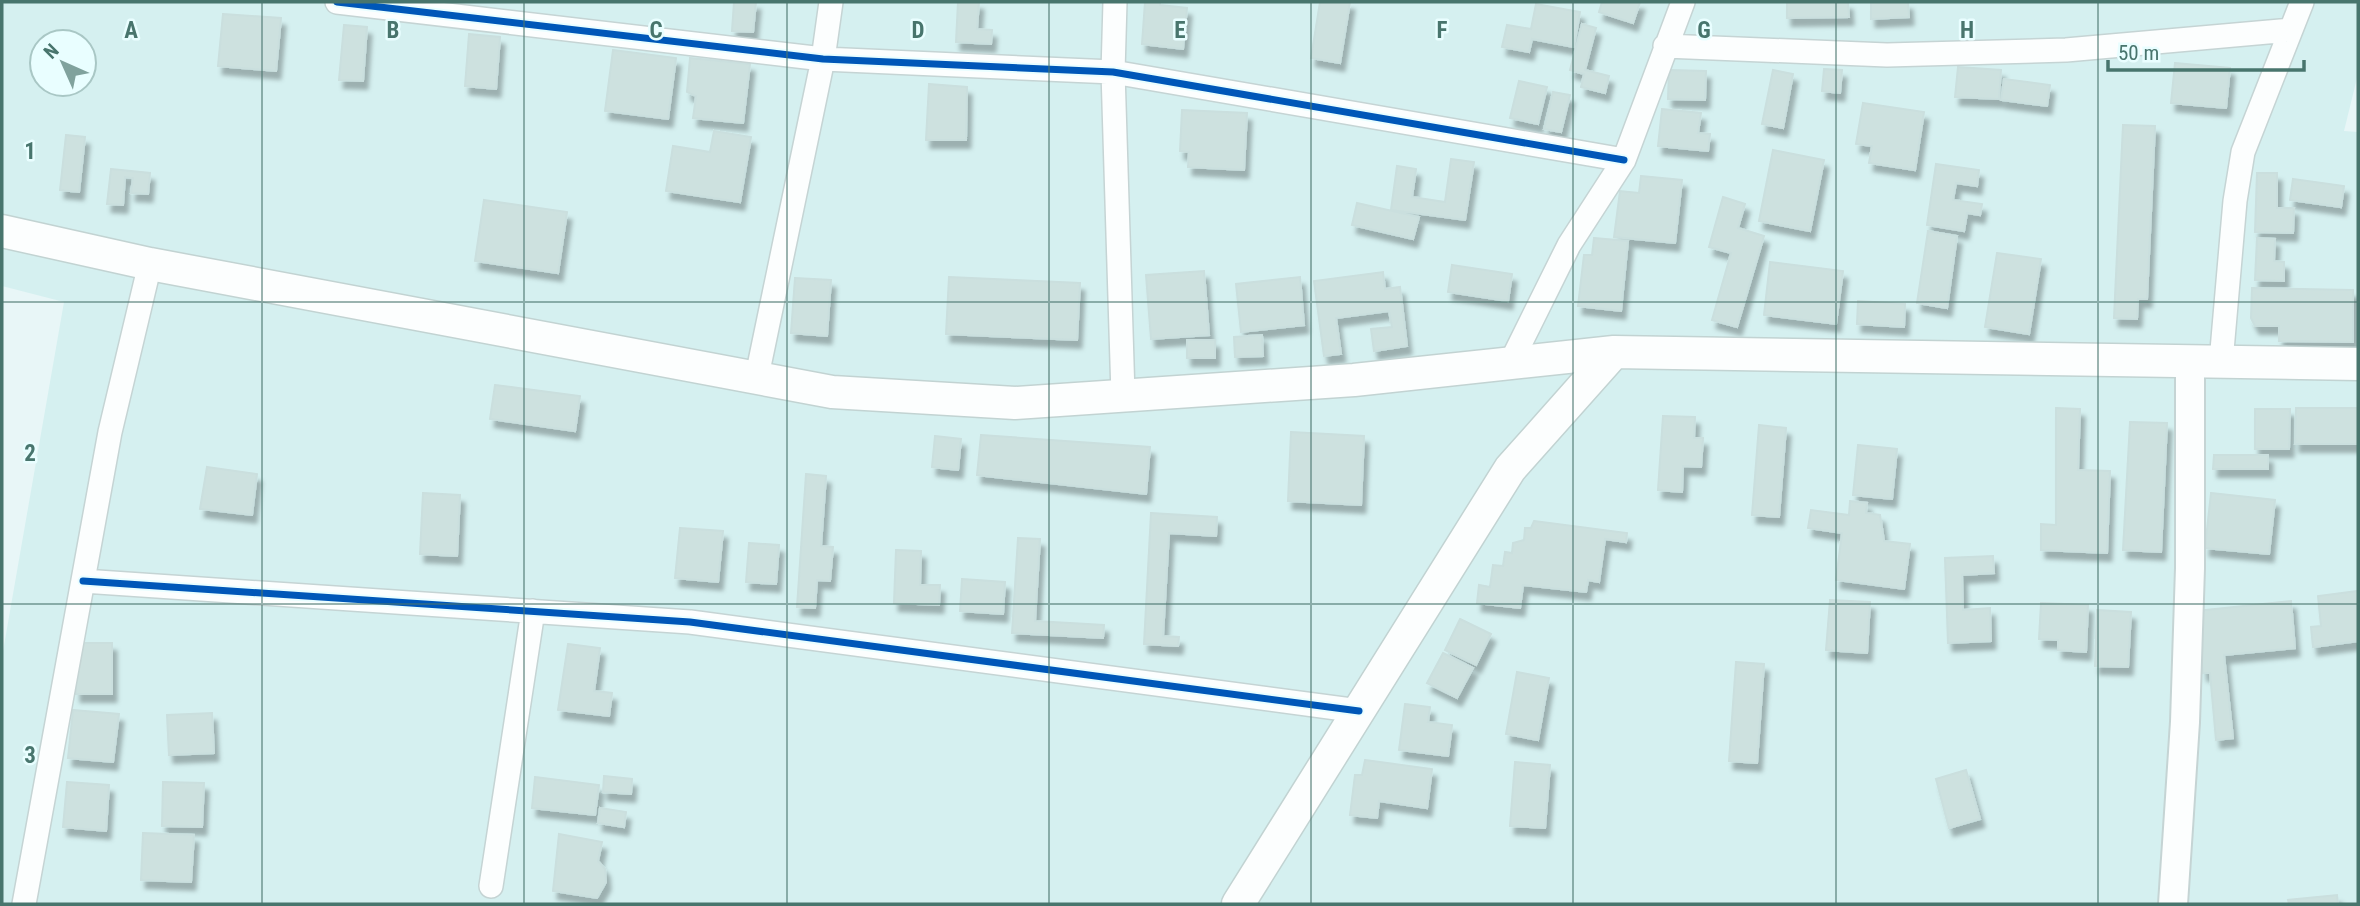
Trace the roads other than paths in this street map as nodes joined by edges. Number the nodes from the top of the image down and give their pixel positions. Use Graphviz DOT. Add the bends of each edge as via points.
graph roads {
  1 [pos="337,2"];
  2 [pos="831,2"];
  3 [pos="1115,2"];
  4 [pos="1683,2"];
  5 [pos="2302,2"];
  6 [pos="2291,30"];
  7 [pos="1665,46"];
  8 [pos="823,59"];
  9 [pos="1113,72"];
  10 [pos="1624,160"];
  11 [pos="2,231"];
  12 [pos="150,264"];
  13 [pos="1614,352"];
  14 [pos="2190,361"];
  15 [pos="2221,362"];
  16 [pos="1510,363"];
  17 [pos="2358,364"];
  18 [pos="757,376"];
  19 [pos="1124,396"];
  20 [pos="83,581"];
  21 [pos="533,611"];
  22 [pos="1359,710"];
  23 [pos="491,886"];
  24 [pos="24,904"];
  25 [pos="1238,904"];
  26 [pos="2173,904"];
  1 -- 8 [label="street"];
  2 -- 8 [label="street"];
  3 -- 9 [label="street"];
  4 -- 7 [label="street"];
  5 -- 6 [label="street"];
  6 -- 7 [label="street" via="2066,50 1900,55"];
  6 -- 15 [label="street" via="2243,152"];
  7 -- 10 [label="street"];
  8 -- 9 [label="street"];
  8 -- 18 [label="street"];
  9 -- 10 [label="street"];
  9 -- 19 [label="street"];
  10 -- 16 [label="street" via="1569,245"];
  11 -- 12 [label="main road"];
  12 -- 18 [label="main road"];
  12 -- 20 [label="street" via="110,432"];
  13 -- 14 [label="main road"];
  13 -- 16 [label="main road"];
  13 -- 22 [label="main road" via="1510,469"];
  14 -- 15 [label="main road"];
  14 -- 26 [label="street" via="2190,568"];
  15 -- 17 [label="main road"];
  16 -- 19 [label="main road" via="1354,380"];
  18 -- 19 [label="main road" via="832,392 1015,403"];
  20 -- 21 [label="street"];
  20 -- 24 [label="street"];
  21 -- 22 [label="street" via="690,622"];
  21 -- 23 [label="street"];
  22 -- 25 [label="main road"];
}
